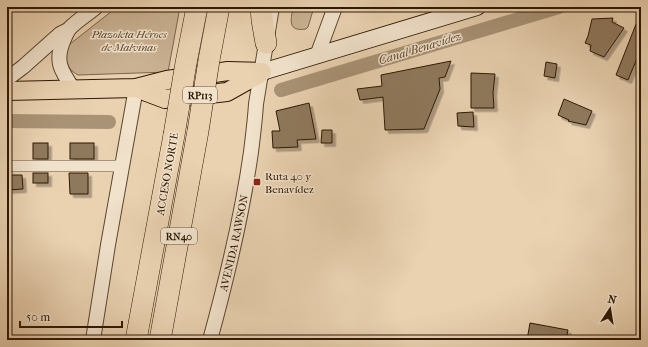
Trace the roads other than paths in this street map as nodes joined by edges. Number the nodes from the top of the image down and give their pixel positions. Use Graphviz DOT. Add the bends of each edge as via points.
graph roads {
  1 [pos="96,7"];
  2 [pos="196,7"];
  3 [pos="219,7"];
  4 [pos="261,7"];
  5 [pos="272,7"];
  6 [pos="335,7"];
  7 [pos="478,7"];
  8 [pos="68,29"];
  9 [pos="266,43"];
  10 [pos="317,56"];
  11 [pos="262,72"];
  12 [pos="7,79"];
  13 [pos="136,88"];
  14 [pos="74,90"];
  15 [pos="7,91"];
  16 [pos="7,166"];
  17 [pos="122,166"];
  18 [pos="93,340"];
  19 [pos="136,340"];
  20 [pos="160,340"];
  21 [pos="210,340"];
  1 -- 8 [label="street"];
  2 -- 19 [label="highway, ACCESO NORTE / RN40, bridge"];
  3 -- 20 [label="highway, ACCESO NORTE / RN40, bridge"];
  4 -- 9 [label="highway"];
  5 -- 9 [label="street, AVENIDA RAWSON"];
  6 -- 10 [label="street"];
  7 -- 10 [label="main road, RP113"];
  8 -- 12 [label="street"];
  8 -- 14 [label="street" via="59,63"];
  9 -- 11 [label="street, AVENIDA RAWSON"];
  10 -- 11 [label="main road, RP113"];
  11 -- 13 [label="main road, RP113" via="228,71 167,80"];
  11 -- 21 [label="street, AVENIDA RAWSON" via="238,228"];
  13 -- 14 [label="main road, RP113"];
  13 -- 17 [label="street"];
  14 -- 15 [label="main road, RP113"];
  16 -- 17 [label="street"];
  17 -- 18 [label="street"];
}
